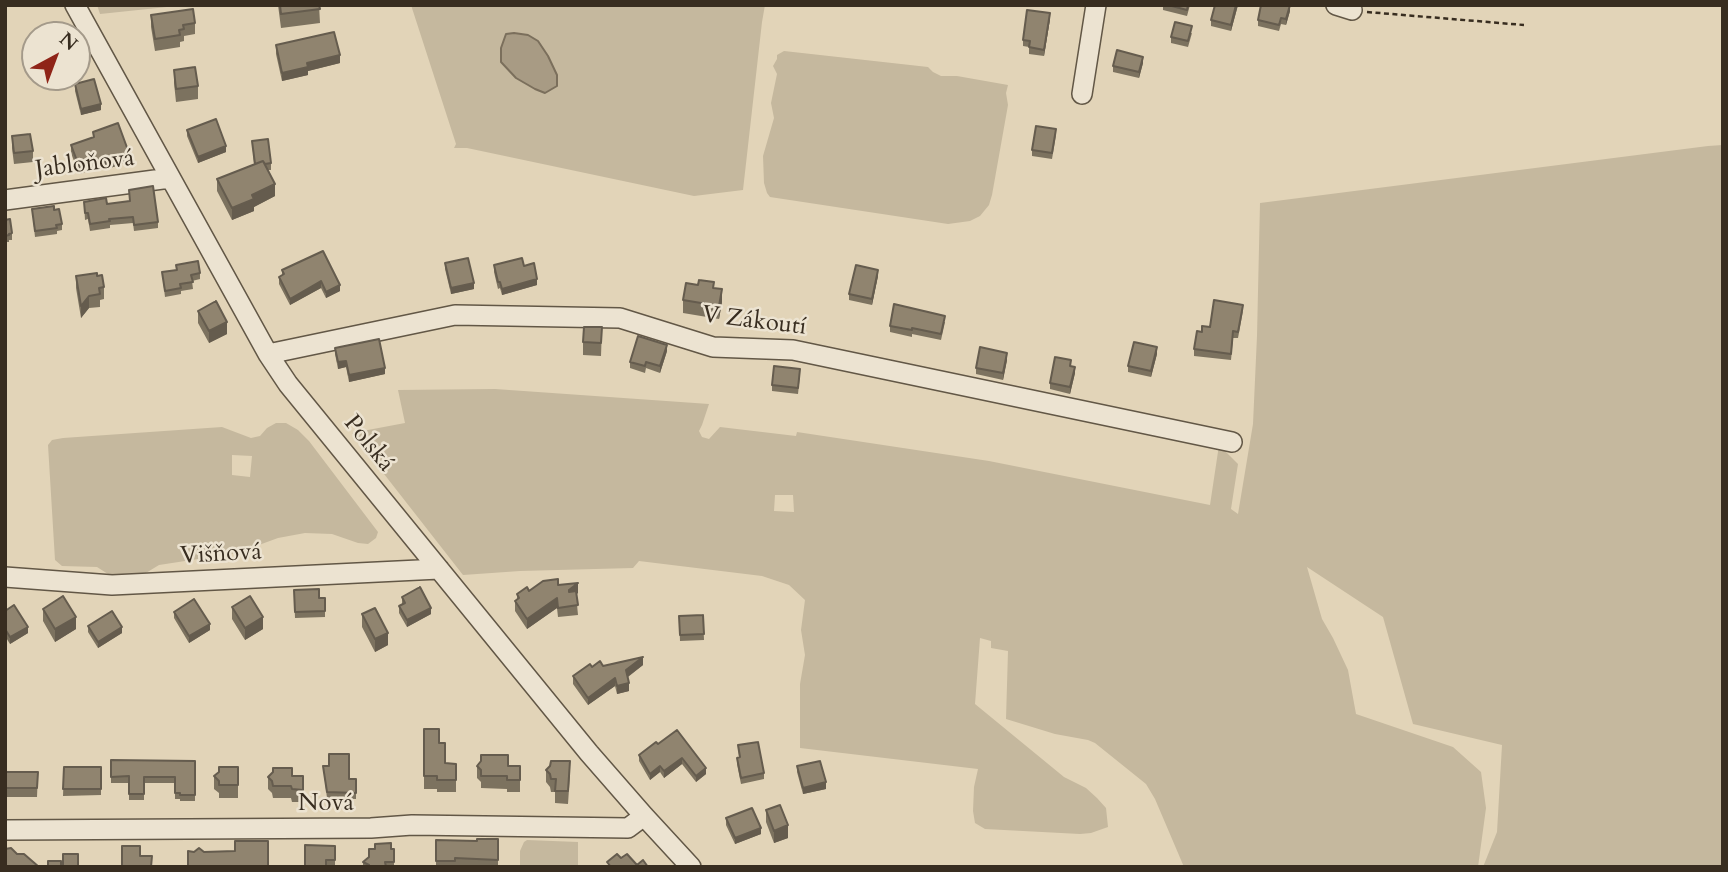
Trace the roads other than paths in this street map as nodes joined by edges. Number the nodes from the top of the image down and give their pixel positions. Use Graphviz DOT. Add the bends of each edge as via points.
graph roads {
  1 [pos="75,5"];
  2 [pos="1097,5"];
  3 [pos="1082,94"];
  4 [pos="170,178"];
  5 [pos="5,200"];
  6 [pos="268,354"];
  7 [pos="1232,442"];
  8 [pos="439,569"];
  9 [pos="5,577"];
  10 [pos="644,817"];
  11 [pos="5,830"];
  12 [pos="691,867"];
  1 -- 4 [label="street, Polská"];
  2 -- 3 [label="street"];
  4 -- 5 [label="street, Jabloňová"];
  4 -- 6 [label="street, Polská"];
  6 -- 7 [label="street, V Zákoutí" via="455,315 620,318 713,347 793,350"];
  6 -- 8 [label="street, Polská"];
  8 -- 9 [label="street, Višňová" via="112,585"];
  8 -- 10 [label="street, Polská"];
  10 -- 11 [label="street, Nová" via="628,828 412,825"];
  10 -- 12 [label="street, Polská"];
}
